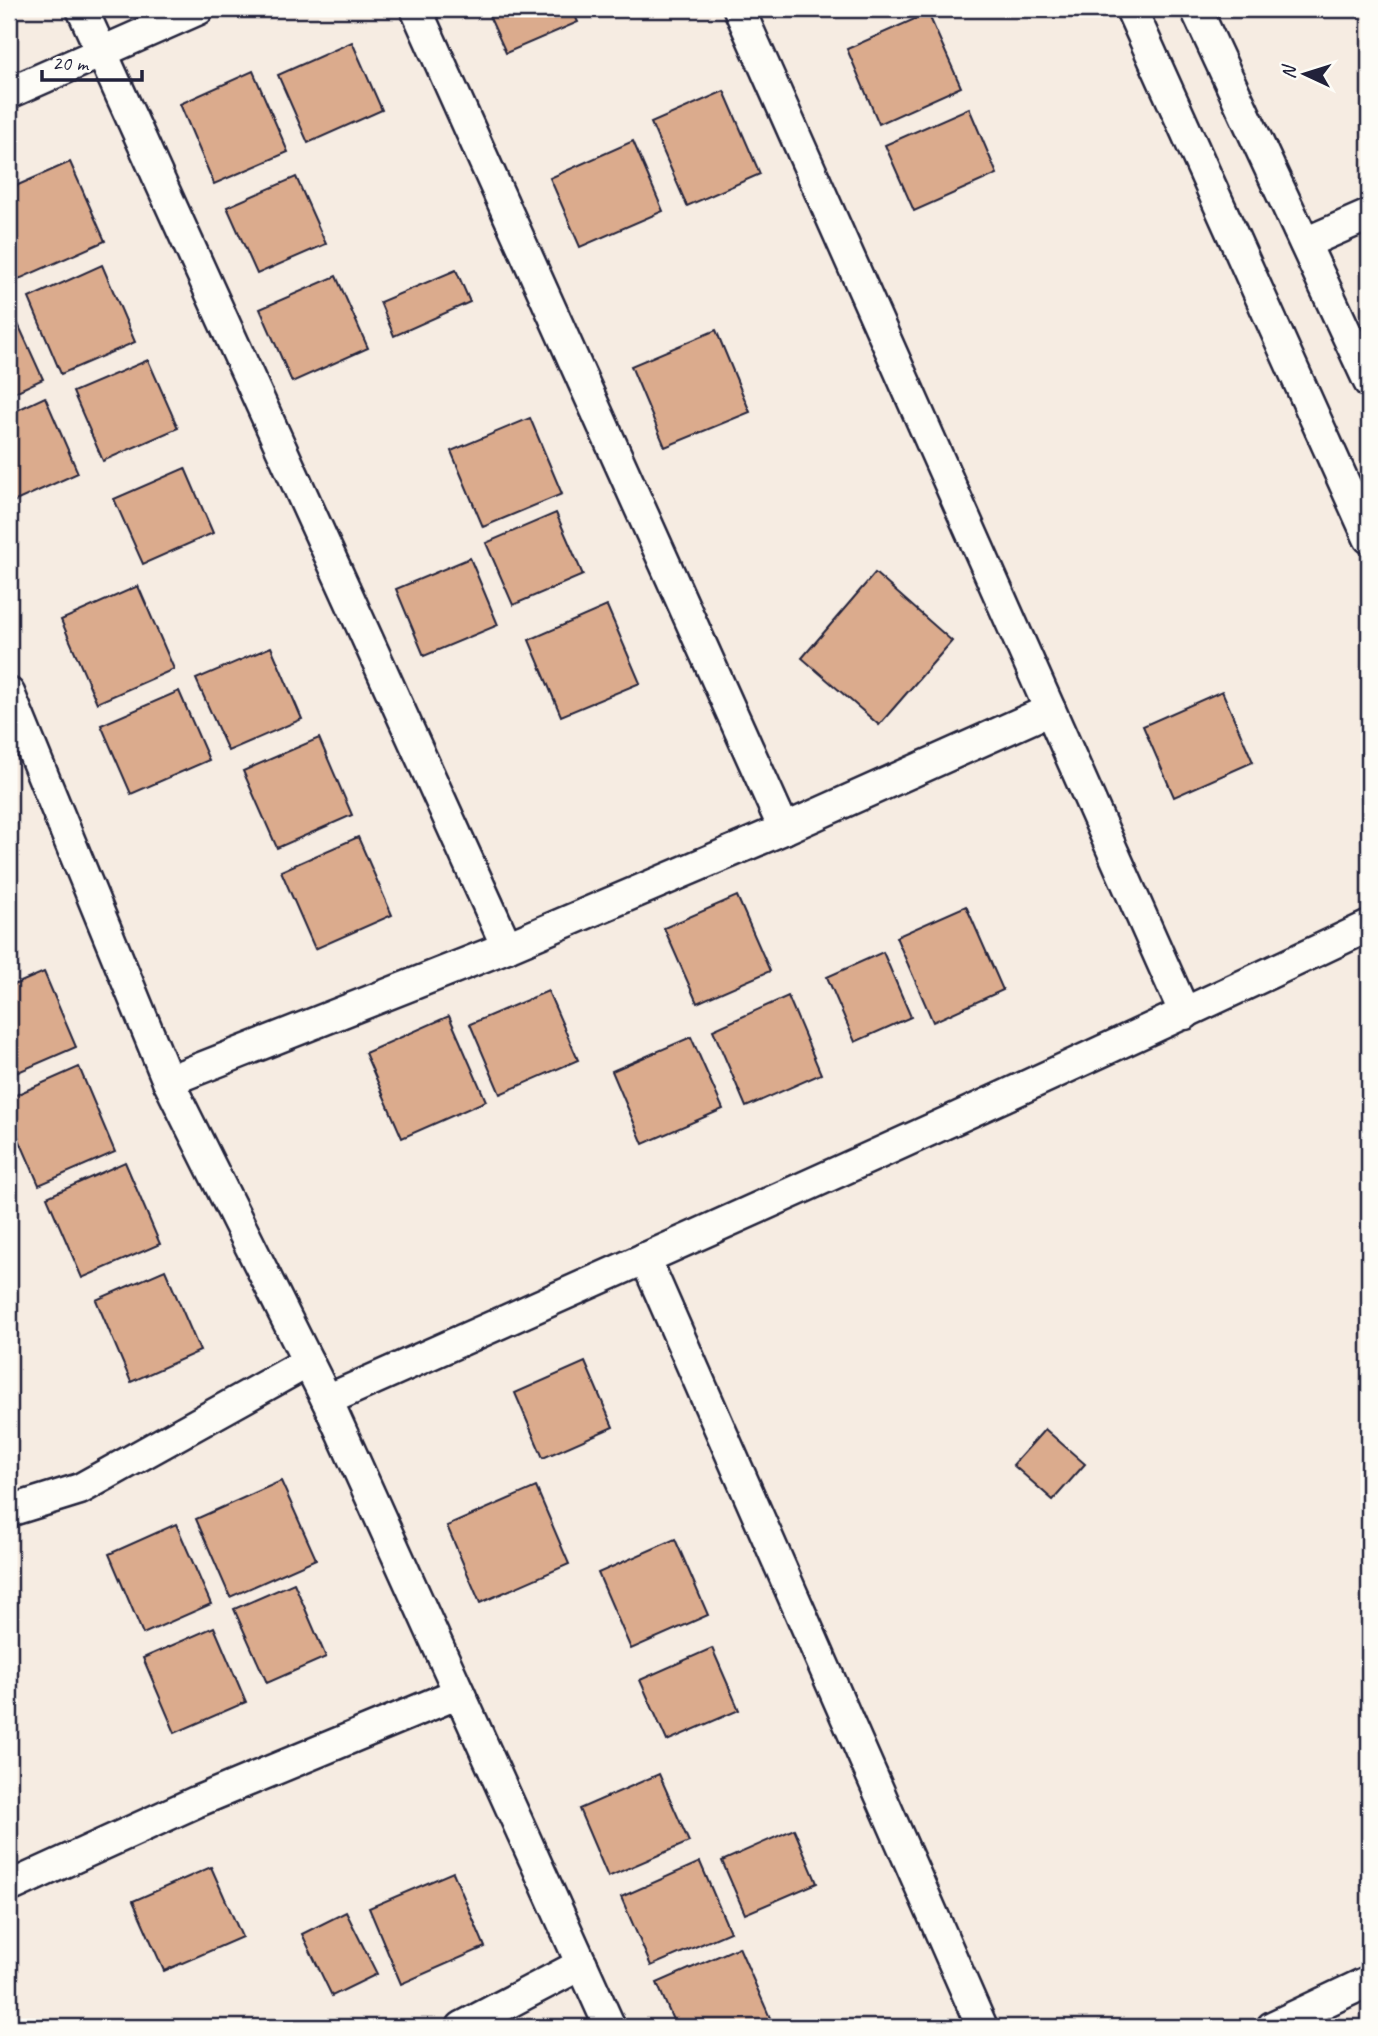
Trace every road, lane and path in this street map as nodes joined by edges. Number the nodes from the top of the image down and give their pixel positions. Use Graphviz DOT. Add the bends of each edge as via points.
graph roads {
  1 [pos="82,9"];
  2 [pos="199,9"];
  3 [pos="416,9"];
  4 [pos="739,9"];
  5 [pos="1131,9"];
  6 [pos="1196,9"];
  7 [pos="101,52"];
  8 [pos="9,93"];
  9 [pos="1369,215"];
  10 [pos="1305,243"];
  11 [pos="1369,382"];
  12 [pos="1369,538"];
  13 [pos="9,693"];
  14 [pos="1050,710"];
  15 [pos="784,829"];
  16 [pos="1369,926"];
  17 [pos="507,947"];
  18 [pos="1185,1014"];
  19 [pos="168,1081"];
  20 [pos="645,1258"];
  21 [pos="308,1362"];
  22 [pos="327,1400"];
  23 [pos="9,1511"];
  24 [pos="459,1693"];
  25 [pos="9,1887"];
  26 [pos="582,1964"];
  27 [pos="1369,1981"];
  28 [pos="462,2027"];
  29 [pos="610,2027"];
  30 [pos="982,2027"];
  31 [pos="1272,2027"];
  1 -- 7 [label="street"];
  2 -- 7 [label="street"];
  3 -- 15 [label="street"];
  4 -- 14 [label="street"];
  5 -- 12 [label="street"];
  6 -- 10 [label="street"];
  7 -- 8 [label="street"];
  7 -- 17 [label="street"];
  9 -- 10 [label="street"];
  10 -- 11 [label="street"];
  13 -- 19 [label="street"];
  14 -- 15 [label="street"];
  14 -- 18 [label="street"];
  15 -- 17 [label="street"];
  16 -- 18 [label="street"];
  17 -- 19 [label="street"];
  18 -- 20 [label="street"];
  19 -- 21 [label="street"];
  20 -- 22 [label="street"];
  20 -- 30 [label="street"];
  21 -- 22 [label="street"];
  21 -- 23 [label="street" via="80,1489"];
  22 -- 24 [label="street"];
  24 -- 25 [label="street" via="196,1802"];
  24 -- 26 [label="street"];
  26 -- 28 [label="street"];
  26 -- 29 [label="street"];
  27 -- 31 [label="street"];
}
